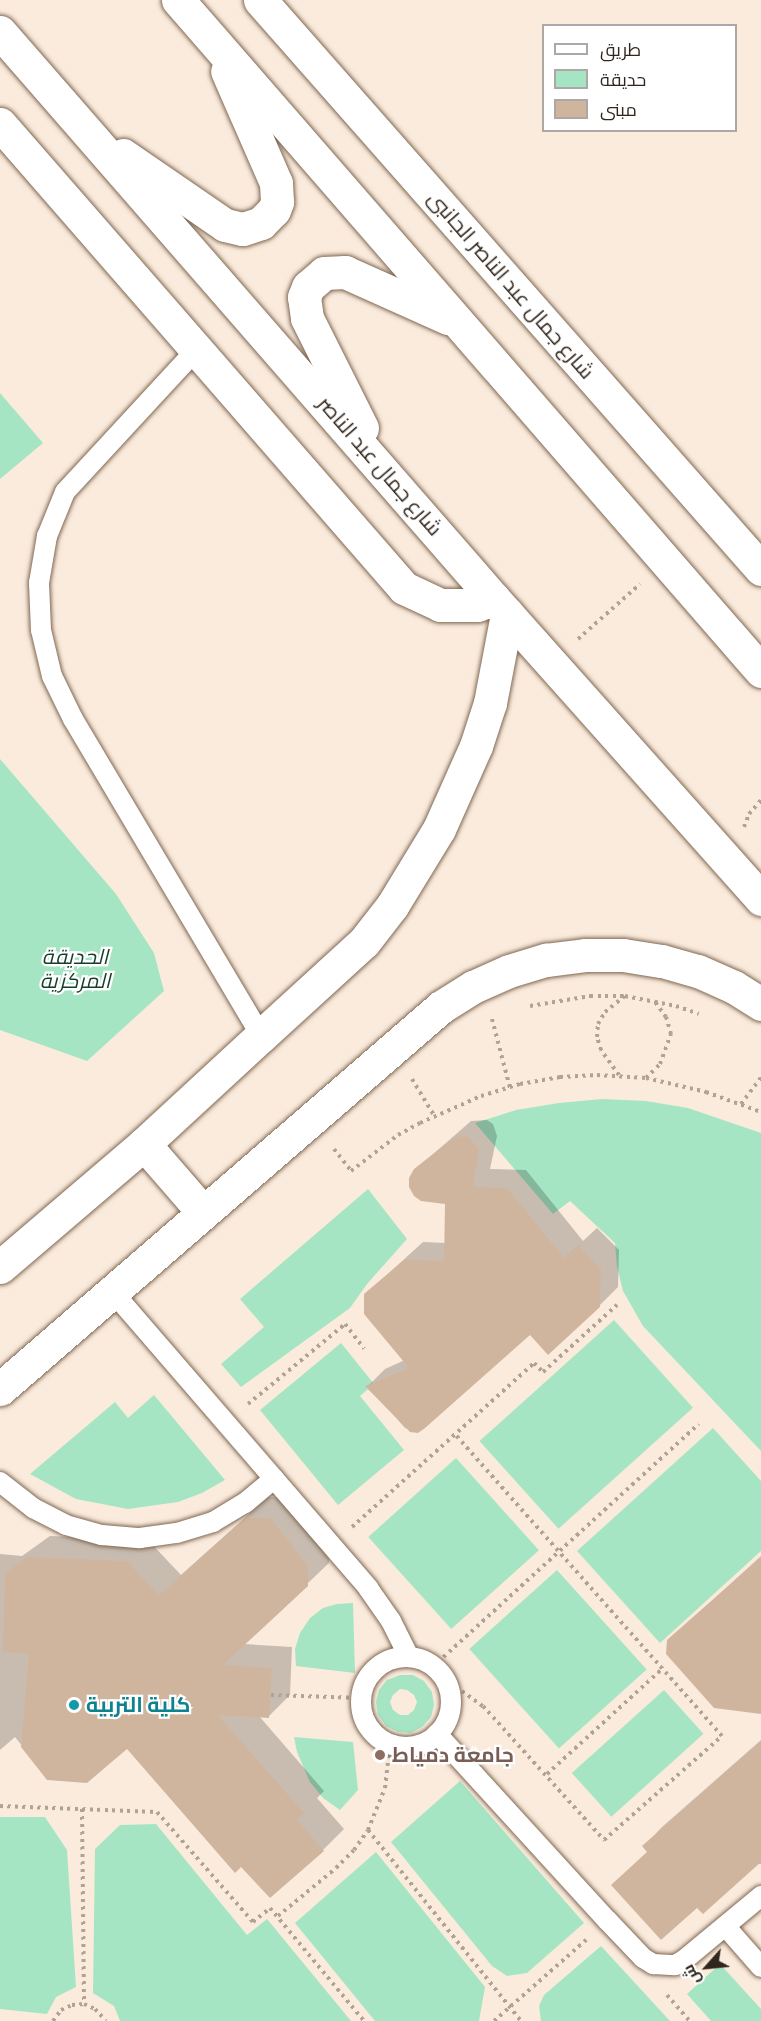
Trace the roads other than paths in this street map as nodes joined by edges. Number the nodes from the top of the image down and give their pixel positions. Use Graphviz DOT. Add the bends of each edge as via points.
graph roads {
  1 [pos="178,0"];
  2 [pos="260,0"];
  3 [pos="0,32"];
  4 [pos="215,42"];
  5 [pos="0,124"];
  6 [pos="84,129"];
  7 [pos="458,322"];
  8 [pos="196,350"];
  9 [pos="383,469"];
  10 [pos="761,569"];
  11 [pos="500,607"];
  12 [pos="761,671"];
  13 [pos="761,899"];
  14 [pos="761,1004"];
  15 [pos="261,1036"];
  16 [pos="144,1144"];
  17 [pos="203,1212"];
  18 [pos="0,1267"];
  19 [pos="112,1291"];
  20 [pos="0,1389"];
  21 [pos="274,1479"];
  22 [pos="0,1482"];
  23 [pos="409,1657"];
  24 [pos="437,1734"];
  25 [pos="761,1896"];
  26 [pos="726,1927"];
  27 [pos="761,1967"];
  1 -- 4 [label="main road"];
  2 -- 10 [label="main road, شارع جمال عبد الناصر الجانبى"];
  3 -- 6 [label="main road, شارع جمال عبد الناصر"];
  4 -- 6 [label="main road" via="276,183 274,210 261,223 243,229 225,225"];
  4 -- 7 [label="main road"];
  5 -- 8 [label="main road"];
  6 -- 9 [label="main road, شارع جمال عبد الناصر"];
  7 -- 9 [label="main road" via="345,272 324,273 308,287 304,297 307,318"];
  7 -- 12 [label="main road"];
  8 -- 11 [label="main road" via="404,588 440,605"];
  8 -- 15 [label="lane" via="65,492 47,536 39,583 41,630 52,676 73,719"];
  9 -- 11 [label="main road, شارع جمال عبد الناصر"];
  11 -- 13 [label="main road, شارع جمال عبد الناصر"];
  11 -- 15 [label="main road" via="490,703 440,830 364,942"];
  14 -- 17 [label="main road" via="698,971 623,955 546,960 509,971 441,1007"];
  15 -- 16 [label="main road"];
  16 -- 17 [label="main road"];
  16 -- 18 [label="main road"];
  17 -- 19 [label="main road"];
  19 -- 20 [label="main road"];
  19 -- 21 [label="lane"];
  21 -- 22 [label="lane" via="213,1522 177,1533 140,1538 102,1535 66,1525 33,1508"];
  21 -- 23 [label="lane" via="380,1604"];
  23 -- 24 [label="lane" via="433,1666 448,1687 450,1712"];
  23 -- 24 [label="lane" via="397,1657 374,1669 361,1698 364,1717 369,1728 390,1744 415,1746"];
  24 -- 26 [label="lane" via="643,1958 664,1966 684,1960"];
  25 -- 26 [label="lane"];
  26 -- 27 [label="lane"];
}
